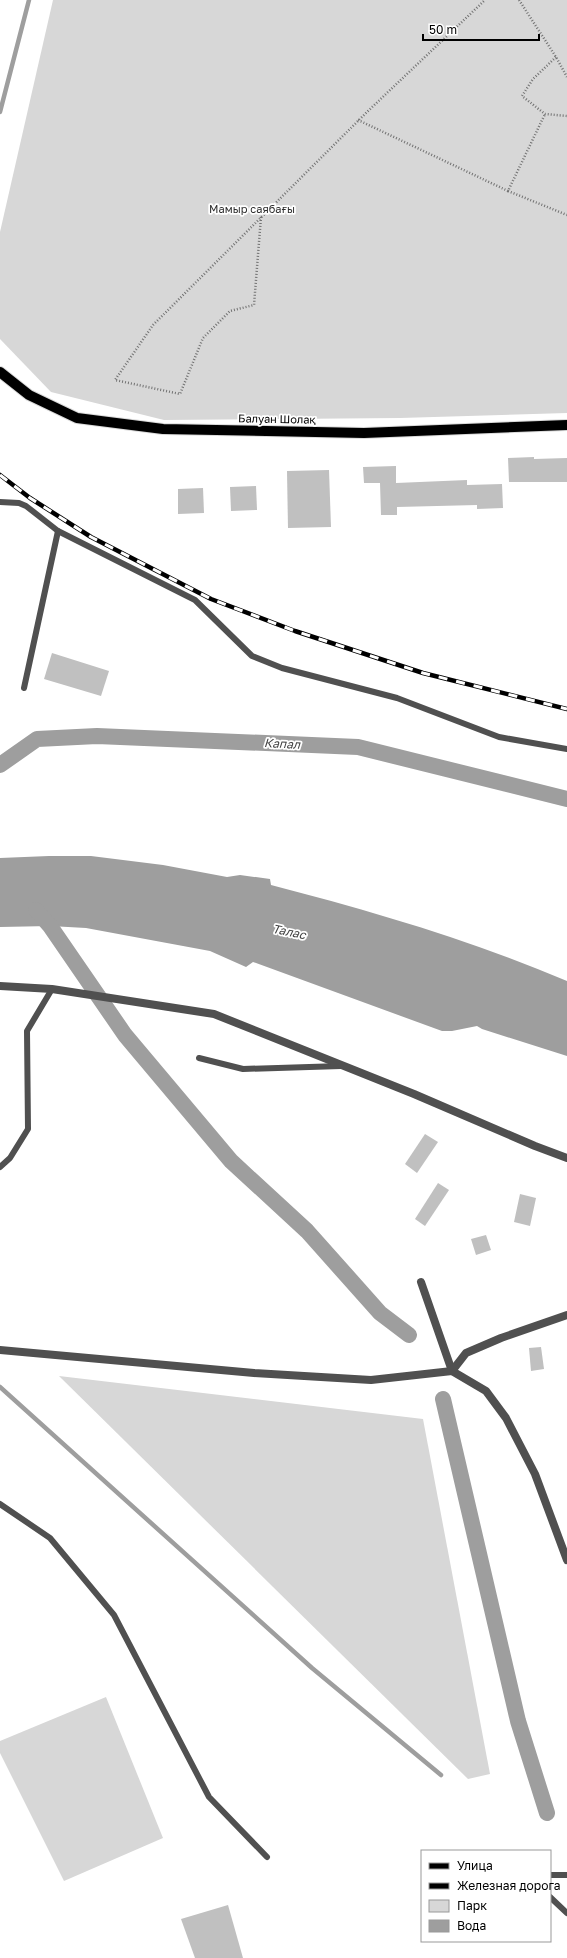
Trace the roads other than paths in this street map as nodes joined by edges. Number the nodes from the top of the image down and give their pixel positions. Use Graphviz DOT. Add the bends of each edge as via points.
graph roads {
  1 [pos="0,372"];
  2 [pos="567,425"];
  3 [pos="0,502"];
  4 [pos="58,531"];
  5 [pos="24,688"];
  6 [pos="567,749"];
  7 [pos="0,986"];
  8 [pos="52,989"];
  9 [pos="199,1058"];
  10 [pos="345,1066"];
  11 [pos="567,1158"];
  12 [pos="0,1167"];
  13 [pos="421,1282"];
  14 [pos="567,1315"];
  15 [pos="0,1350"];
  16 [pos="452,1371"];
  17 [pos="0,1504"];
  18 [pos="567,1560"];
  19 [pos="267,1857"];
  20 [pos="551,1875"];
  21 [pos="567,1876"];
  22 [pos="551,1898"];
  23 [pos="567,1912"];
  1 -- 2 [label="main road, Балуан Шолақ" via="29,395 77,418 164,429 364,433"];
  3 -- 4 [label="lane" via="26,506"];
  4 -- 5 [label="lane"];
  4 -- 6 [label="lane" via="195,600 252,656 282,668 397,698 499,737"];
  7 -- 8 [label="street"];
  8 -- 10 [label="street" via="214,1014"];
  8 -- 12 [label="lane" via="27,1031 28,1128 10,1158"];
  9 -- 10 [label="lane" via="243,1069"];
  10 -- 11 [label="street"];
  13 -- 16 [label="street"];
  14 -- 16 [label="street" via="466,1353"];
  15 -- 16 [label="street" via="254,1373 370,1380"];
  16 -- 18 [label="street" via="486,1391 506,1418 535,1474"];
  17 -- 19 [label="lane" via="50,1538 114,1615 209,1797"];
  20 -- 21 [label="lane"];
  22 -- 23 [label="lane"];
}
